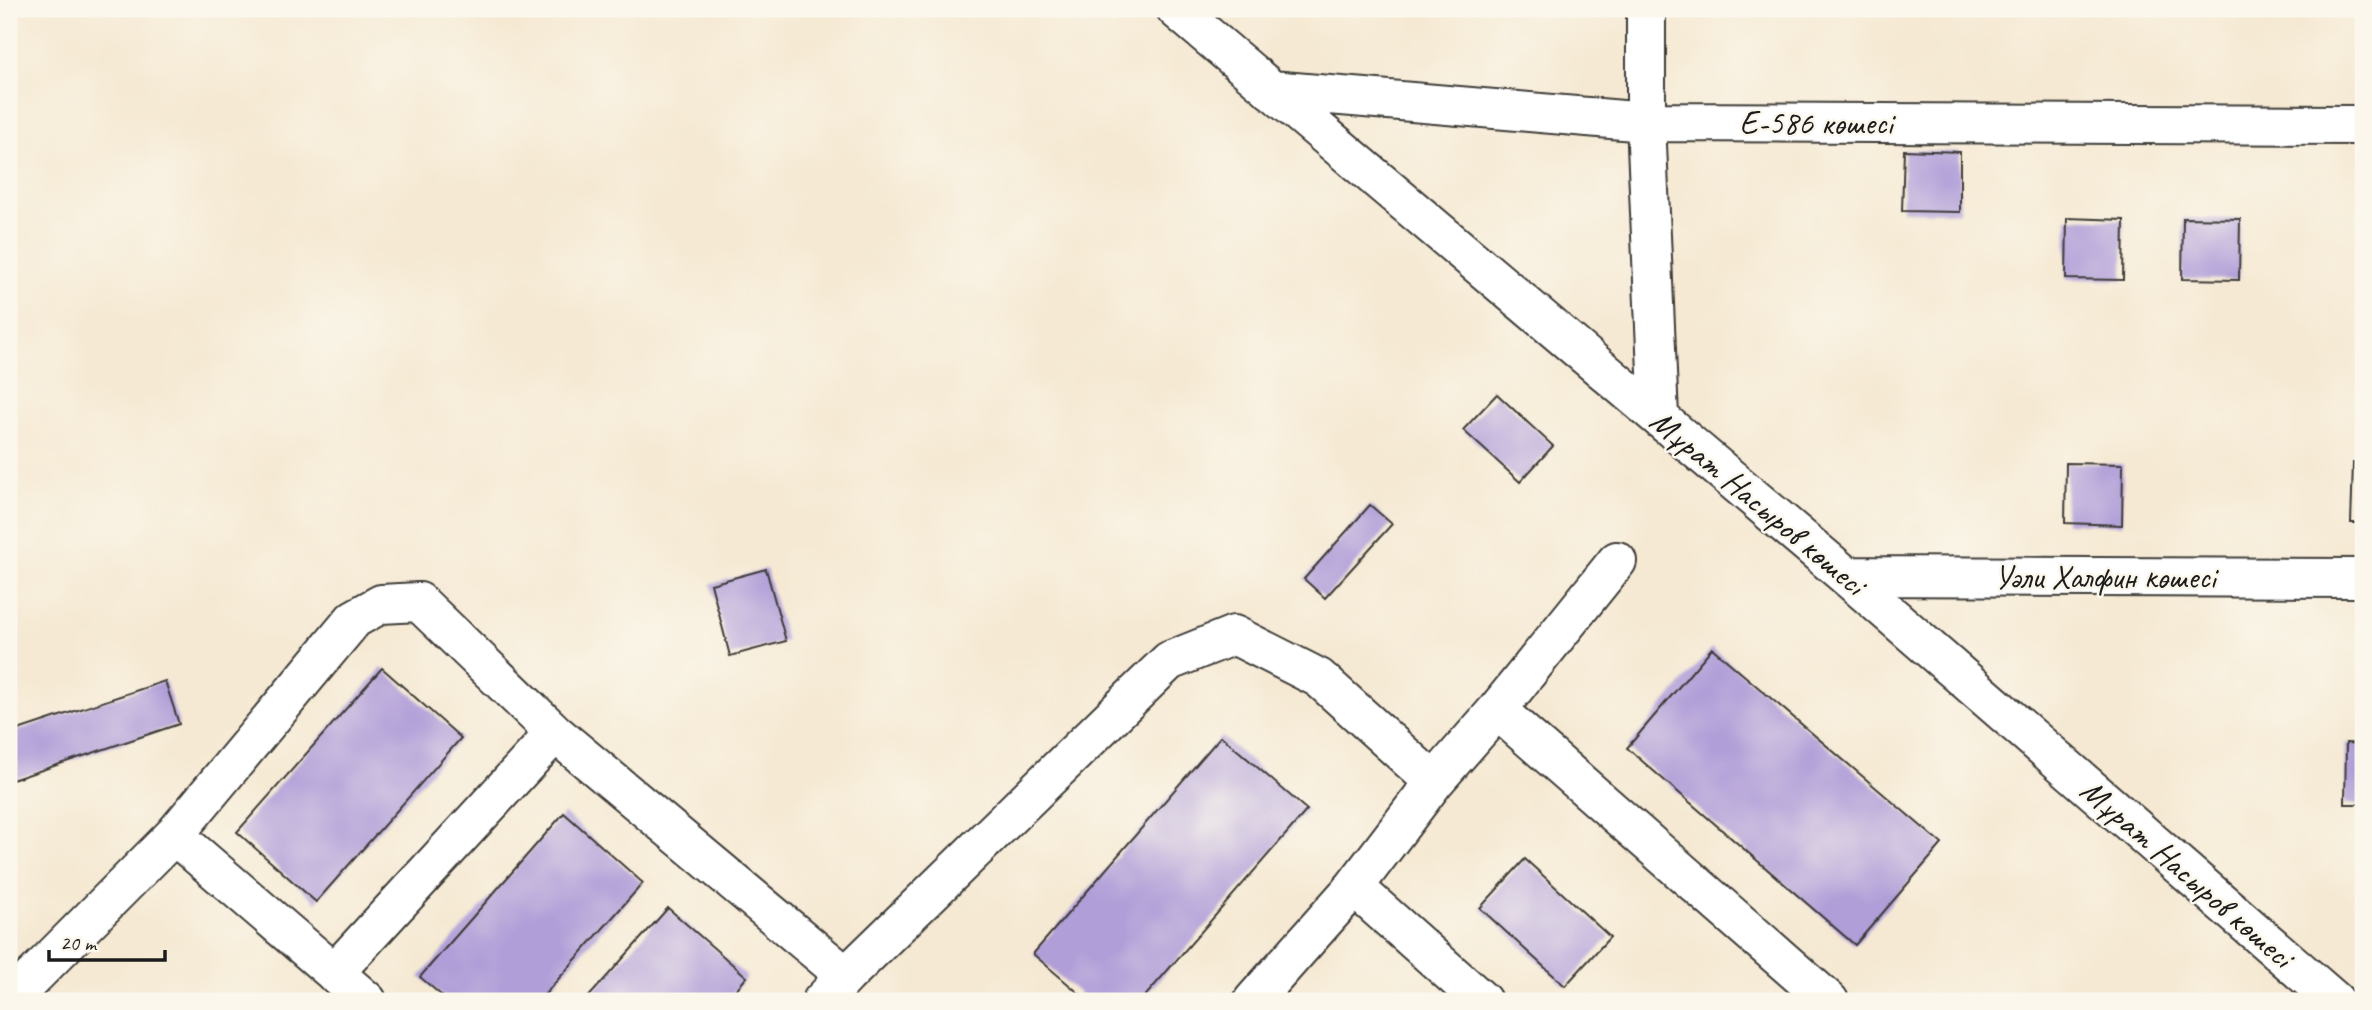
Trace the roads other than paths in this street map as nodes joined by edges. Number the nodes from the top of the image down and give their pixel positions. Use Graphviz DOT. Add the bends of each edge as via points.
graph roads {
  1 [pos="1176,9"];
  2 [pos="1646,9"];
  3 [pos="1271,90"];
  4 [pos="1646,122"];
  5 [pos="2363,125"];
  6 [pos="1659,417"];
  7 [pos="1617,561"];
  8 [pos="1846,576"];
  9 [pos="2363,579"];
  10 [pos="1497,710"];
  11 [pos="555,733"];
  12 [pos="1434,782"];
  13 [pos="174,835"];
  14 [pos="1354,887"];
  15 [pos="334,973"];
  16 [pos="834,988"];
  17 [pos="9,1001"];
  18 [pos="367,1001"];
  19 [pos="1253,1001"];
  20 [pos="1482,1001"];
  21 [pos="1829,1001"];
  22 [pos="2335,1001"];
  1 -- 3 [label="street, Мұрат Насыров көшесі"];
  2 -- 4 [label="street"];
  3 -- 4 [label="street, Е-586 көшесі"];
  3 -- 6 [label="street, Мұрат Насыров көшесі"];
  4 -- 5 [label="street, Е-586 көшесі"];
  4 -- 6 [label="street"];
  6 -- 8 [label="street, Мұрат Насыров көшесі"];
  7 -- 10 [label="street"];
  8 -- 9 [label="street, Уәли Халфин көшесі"];
  8 -- 22 [label="street, Мұрат Насыров көшесі"];
  10 -- 12 [label="street"];
  10 -- 21 [label="street"];
  11 -- 13 [label="street" via="419,602 381,604 354,619"];
  11 -- 15 [label="street"];
  11 -- 16 [label="street"];
  12 -- 14 [label="street"];
  12 -- 16 [label="street" via="1319,678 1234,635 1169,661"];
  13 -- 15 [label="street"];
  13 -- 17 [label="street"];
  14 -- 19 [label="street"];
  14 -- 20 [label="street"];
  15 -- 18 [label="street"];
}
